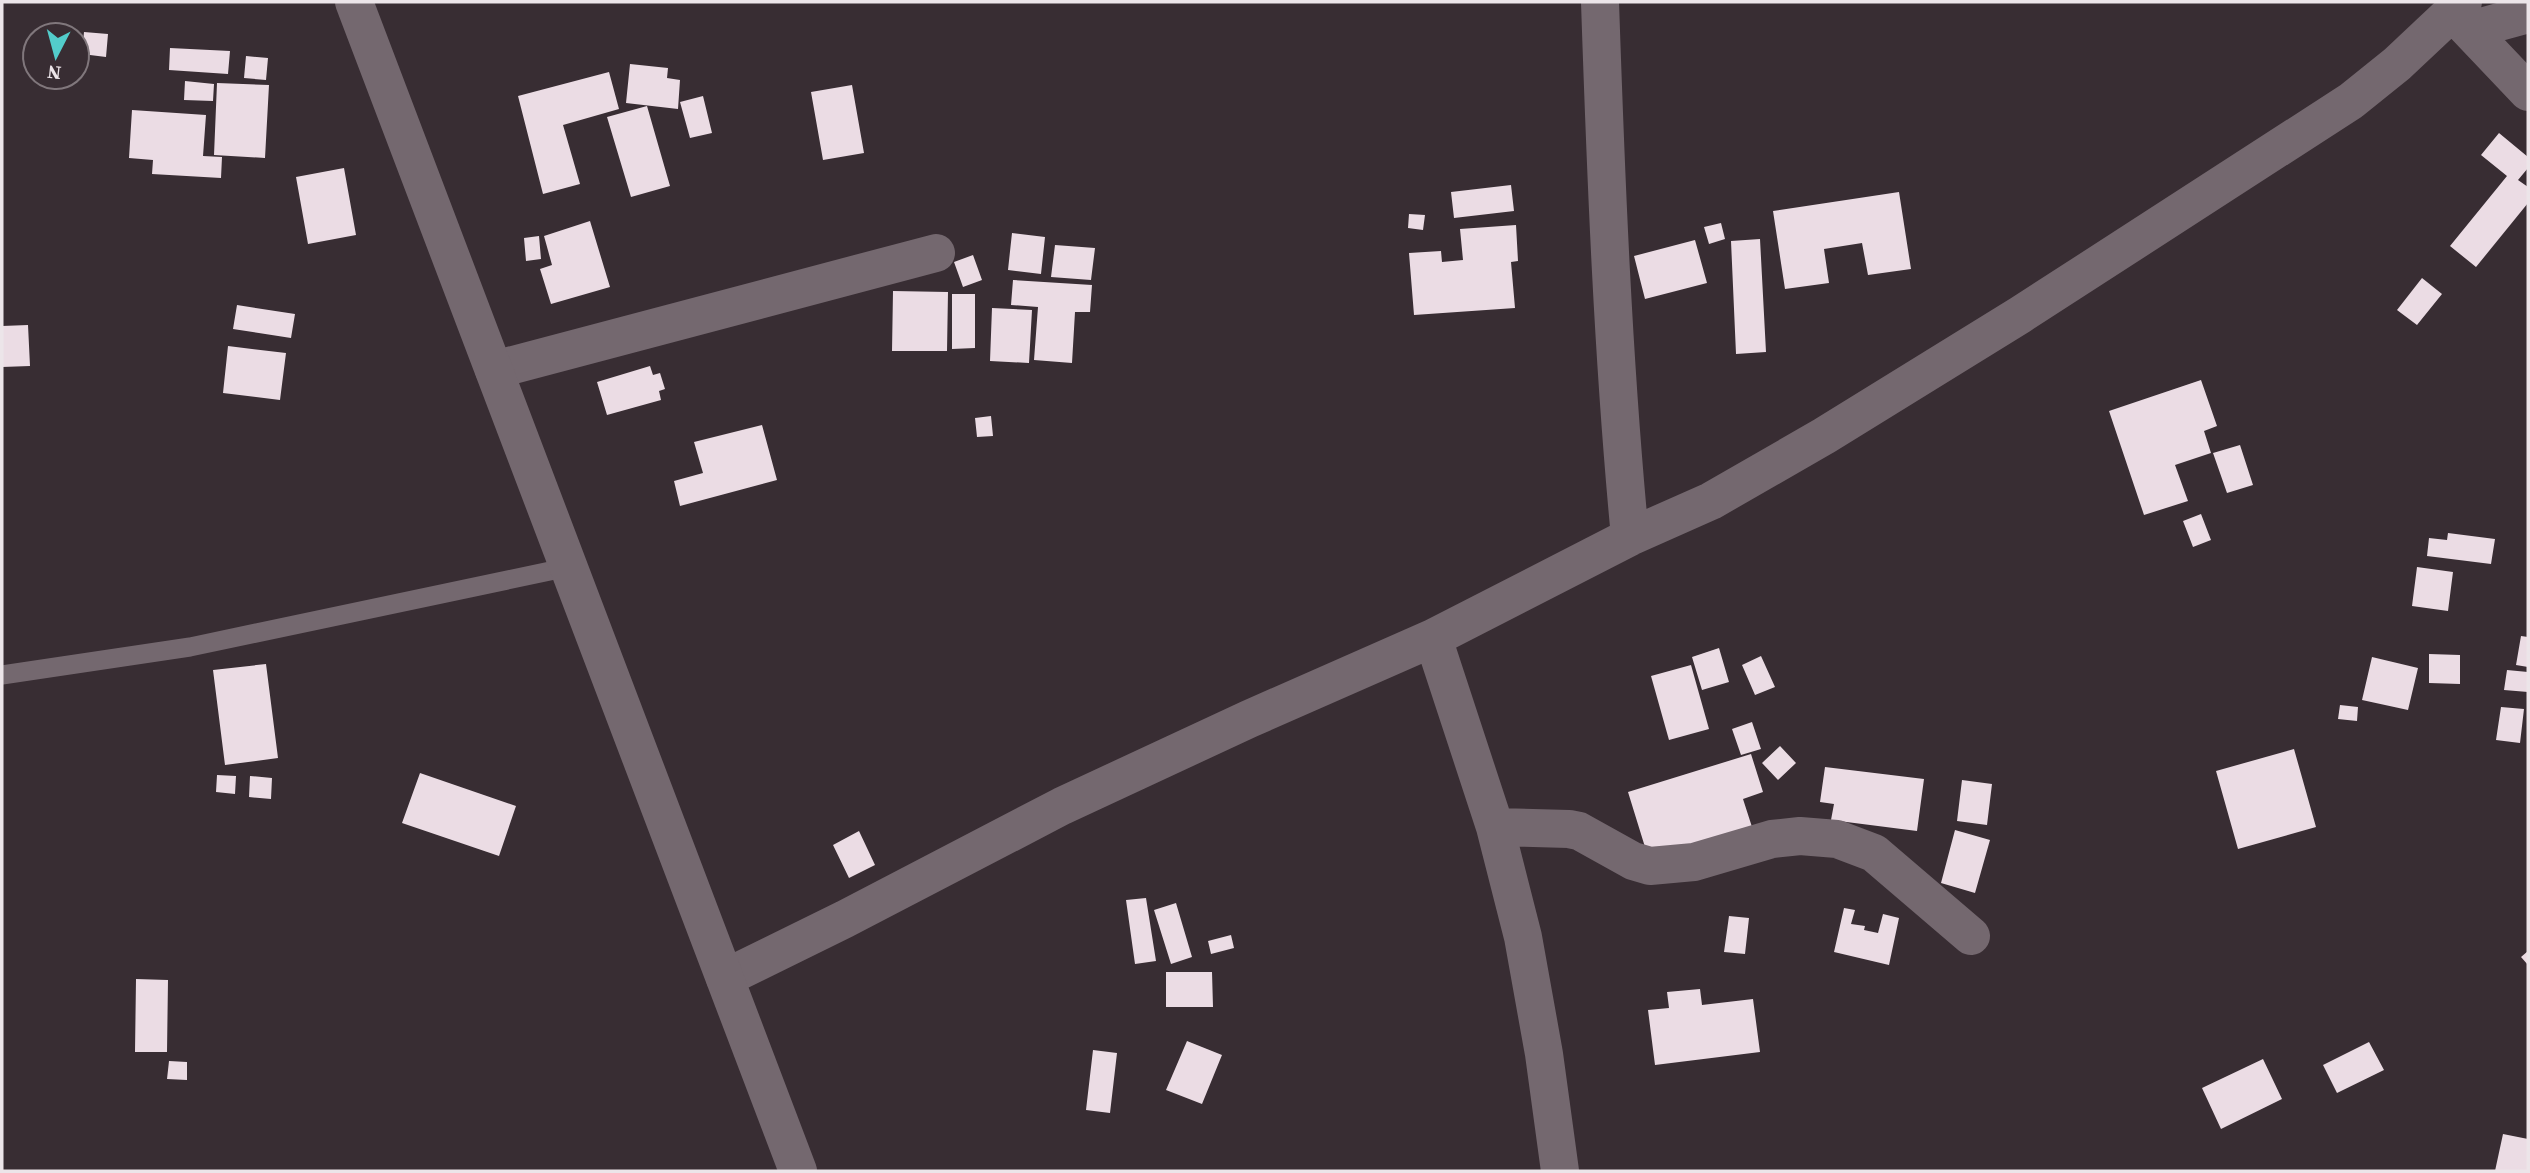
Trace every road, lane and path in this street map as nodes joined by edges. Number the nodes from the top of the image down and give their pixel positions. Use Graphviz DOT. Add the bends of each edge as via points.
graph roads {
  1 [pos="354,2"];
  2 [pos="1600,2"];
  3 [pos="2528,14"];
  4 [pos="2462,15"];
  5 [pos="2528,92"];
  6 [pos="936,253"];
  7 [pos="494,370"];
  8 [pos="1630,537"];
  9 [pos="569,567"];
  10 [pos="1433,638"];
  11 [pos="2,675"];
  12 [pos="1495,827"];
  13 [pos="1971,936"];
  14 [pos="725,978"];
  15 [pos="798,1171"];
  16 [pos="1560,1171"];
  1 -- 7 [label="street"];
  2 -- 8 [label="street" via="1620,434"];
  3 -- 4 [label="street"];
  4 -- 5 [label="street"];
  4 -- 8 [label="street" via="2351,101 2020,315 1711,501"];
  6 -- 7 [label="street"];
  7 -- 9 [label="street"];
  8 -- 10 [label="street"];
  9 -- 11 [label="lane" via="190,647"];
  9 -- 14 [label="street"];
  10 -- 12 [label="street"];
  10 -- 14 [label="street" via="1062,806"];
  12 -- 13 [label="street" via="1579,831 1650,866 1694,862 1772,839 1837,839 1874,853"];
  12 -- 16 [label="street" via="1525,950"];
  14 -- 15 [label="street"];
}
